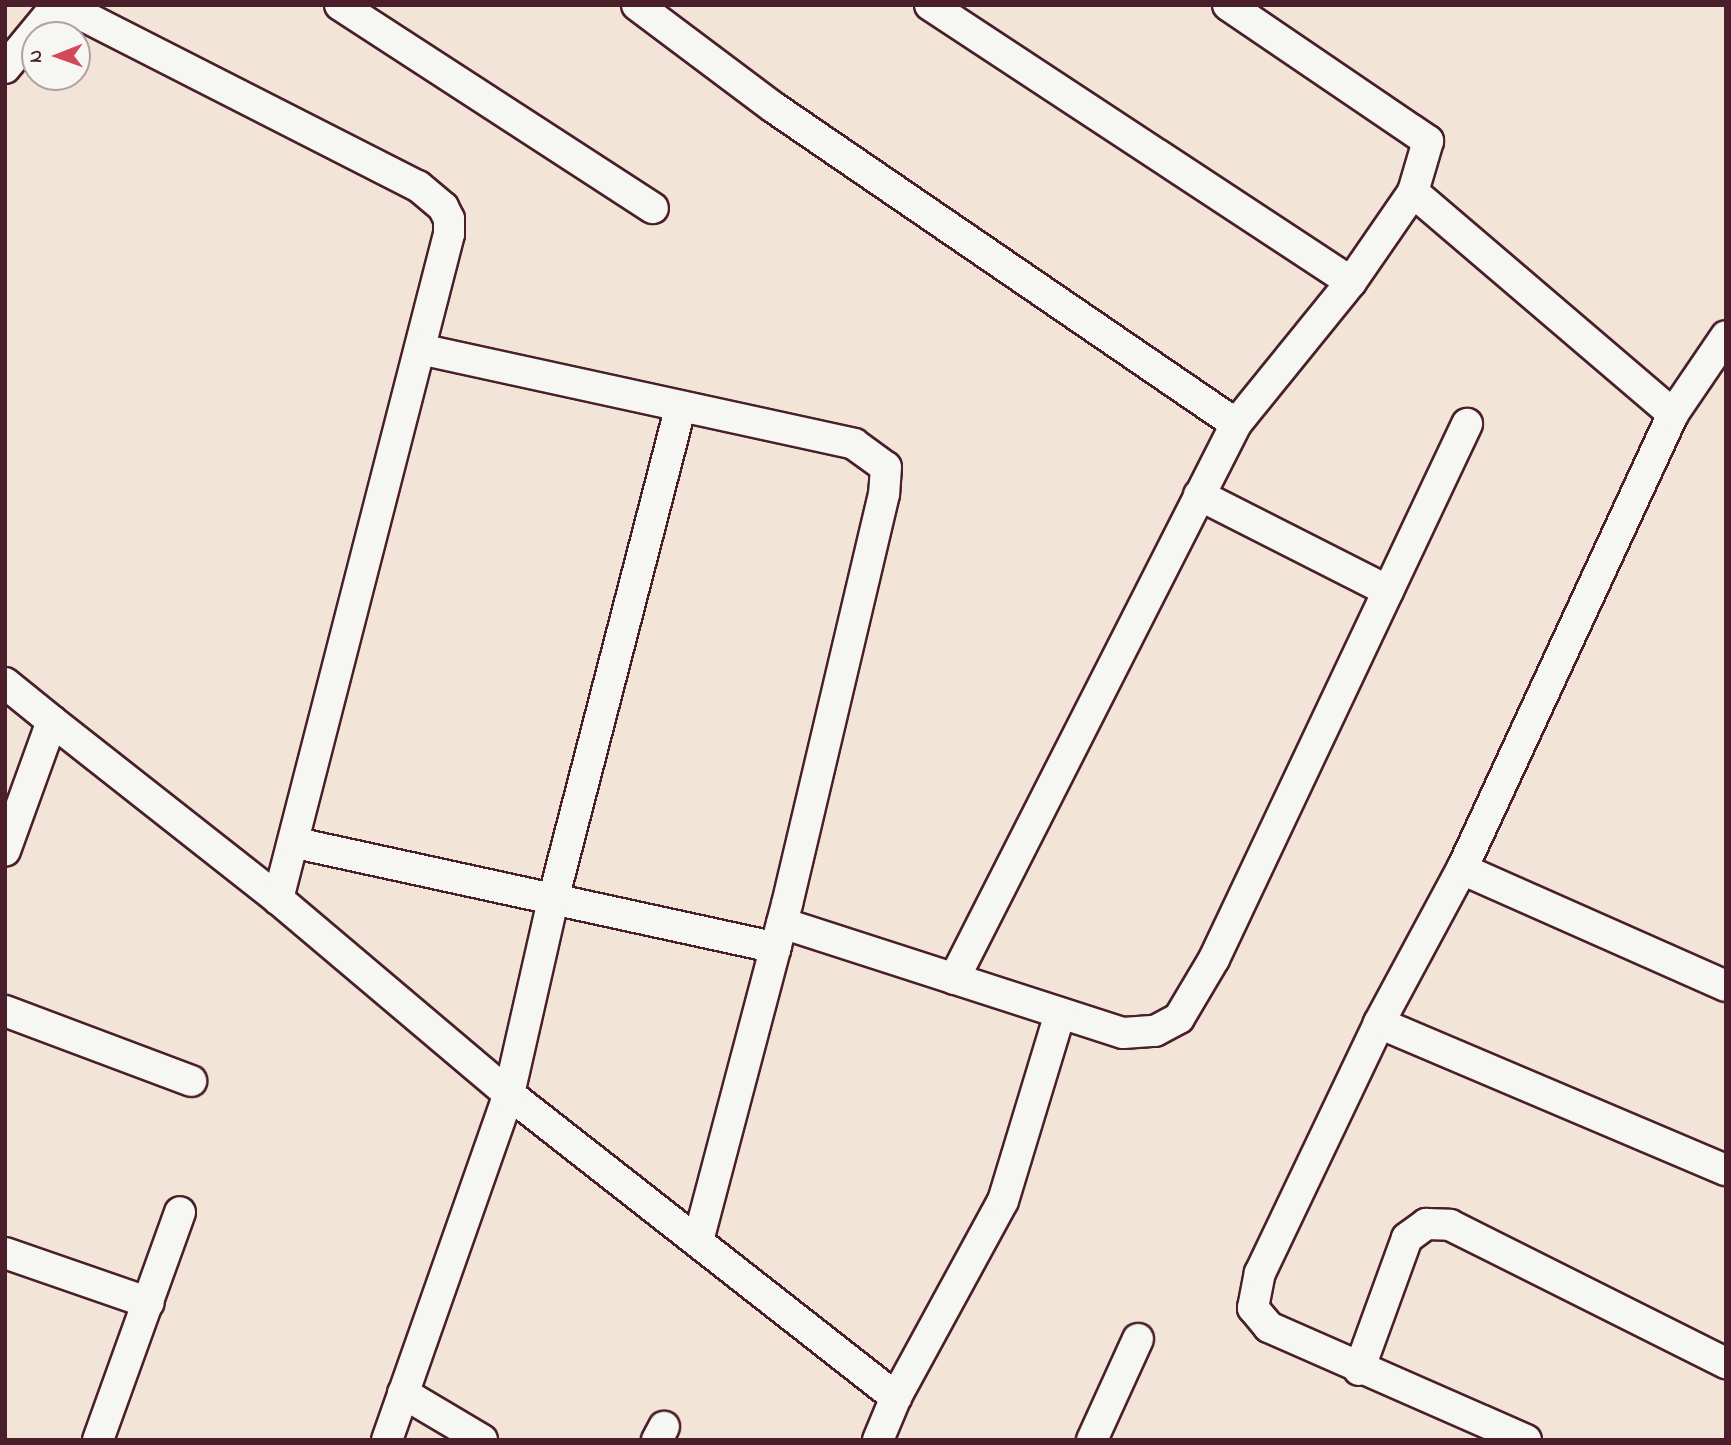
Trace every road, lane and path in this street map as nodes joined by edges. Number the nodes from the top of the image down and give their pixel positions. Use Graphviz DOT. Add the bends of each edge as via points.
graph roads {
  1 [pos="60,5"];
  2 [pos="340,5"];
  3 [pos="637,5"];
  4 [pos="930,5"];
  5 [pos="1228,5"];
  6 [pos="5,68"];
  7 [pos="1413,192"];
  8 [pos="653,208"];
  9 [pos="1351,282"];
  10 [pos="1726,336"];
  11 [pos="420,349"];
  12 [pos="680,409"];
  13 [pos="1673,414"];
  14 [pos="1236,424"];
  15 [pos="1467,424"];
  16 [pos="1199,495"];
  17 [pos="1388,590"];
  18 [pos="5,683"];
  19 [pos="52,721"];
  20 [pos="296,843"];
  21 [pos="5,851"];
  22 [pos="1462,869"];
  23 [pos="554,896"];
  24 [pos="278,899"];
  25 [pos="779,935"];
  26 [pos="954,979"];
  27 [pos="1726,986"];
  28 [pos="5,1012"];
  29 [pos="1060,1013"];
  30 [pos="1379,1023"];
  31 [pos="191,1081"];
  32 [pos="509,1094"];
  33 [pos="1726,1170"];
  34 [pos="180,1212"];
  35 [pos="698,1241"];
  36 [pos="5,1253"];
  37 [pos="149,1303"];
  38 [pos="1138,1339"];
  39 [pos="1726,1363"];
  40 [pos="1359,1370"];
  41 [pos="403,1393"];
  42 [pos="896,1396"];
  43 [pos="98,1440"];
  44 [pos="387,1440"];
  45 [pos="482,1440"];
  46 [pos="878,1440"];
  47 [pos="1092,1440"];
  48 [pos="1526,1440"];
  1 -- 6 [label="street"];
  1 -- 11 [label="street" via="434,198 449,219 449,234"];
  2 -- 8 [label="street"];
  3 -- 14 [label="street" via="774,107"];
  4 -- 9 [label="street"];
  5 -- 7 [label="street" via="1428,141"];
  7 -- 9 [label="street"];
  7 -- 13 [label="street"];
  9 -- 14 [label="street"];
  10 -- 13 [label="street"];
  11 -- 12 [label="street"];
  11 -- 20 [label="street"];
  12 -- 23 [label="street"];
  12 -- 25 [label="street" via="854,444 886,467 884,494"];
  13 -- 22 [label="street"];
  14 -- 16 [label="street"];
  15 -- 17 [label="street"];
  16 -- 17 [label="street"];
  16 -- 26 [label="street"];
  17 -- 29 [label="street" via="1214,959 1179,1018 1155,1031 1123,1033"];
  18 -- 19 [label="street"];
  19 -- 21 [label="street"];
  19 -- 24 [label="street"];
  20 -- 23 [label="street"];
  20 -- 24 [label="street"];
  22 -- 27 [label="street"];
  22 -- 30 [label="street"];
  23 -- 25 [label="street"];
  23 -- 32 [label="street"];
  24 -- 32 [label="street"];
  25 -- 26 [label="street"];
  25 -- 35 [label="street"];
  26 -- 29 [label="street"];
  28 -- 31 [label="street"];
  29 -- 42 [label="street" via="1003,1201"];
  30 -- 33 [label="street"];
  30 -- 40 [label="street" via="1260,1273 1253,1308 1269,1327"];
  32 -- 35 [label="street"];
  32 -- 41 [label="street"];
  34 -- 37 [label="street"];
  35 -- 42 [label="street"];
  36 -- 37 [label="street"];
  37 -- 43 [label="street"];
  38 -- 47 [label="street"];
  39 -- 40 [label="street" via="1450,1225 1426,1224 1407,1238"];
  40 -- 48 [label="street"];
  41 -- 44 [label="street"];
  41 -- 45 [label="street"];
  42 -- 46 [label="street"];
}
